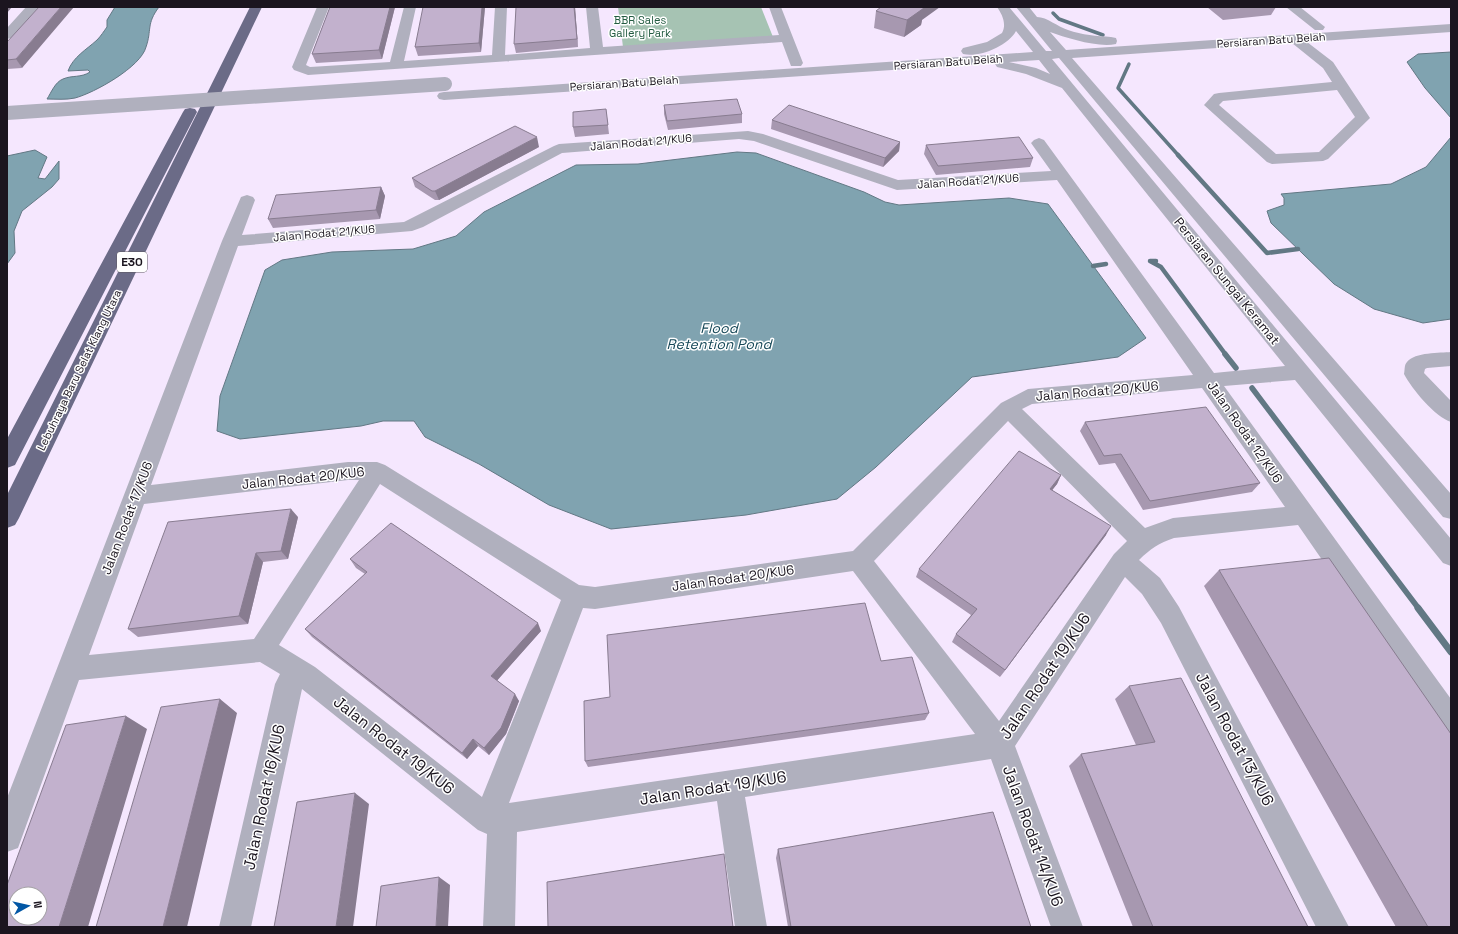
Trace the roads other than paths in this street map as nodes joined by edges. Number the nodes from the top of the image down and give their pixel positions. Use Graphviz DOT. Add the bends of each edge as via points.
graph roads {
  1 [pos="33,7"];
  2 [pos="241,7"];
  3 [pos="256,7"];
  4 [pos="323,7"];
  5 [pos="410,7"];
  6 [pos="501,7"];
  7 [pos="592,7"];
  8 [pos="775,7"];
  9 [pos="1292,7"];
  10 [pos="1006,10"];
  11 [pos="1025,10"];
  12 [pos="1451,18"];
  13 [pos="1318,27"];
  14 [pos="1451,28"];
  15 [pos="7,35"];
  16 [pos="787,38"];
  17 [pos="1294,38"];
  18 [pos="1119,46"];
  19 [pos="1058,50"];
  20 [pos="1039,51"];
  21 [pos="597,52"];
  22 [pos="973,56"];
  23 [pos="498,59"];
  24 [pos="796,63"];
  25 [pos="396,66"];
  26 [pos="1090,73"];
  27 [pos="759,74"];
  28 [pos="1341,85"];
  29 [pos="1067,86"];
  30 [pos="445,90"];
  31 [pos="7,113"];
  32 [pos="110,120"];
  33 [pos="1039,143"];
  34 [pos="1061,174"];
  35 [pos="247,200"];
  36 [pos="231,241"];
  37 [pos="1451,359"];
  38 [pos="1301,372"];
  39 [pos="1209,381"];
  40 [pos="1008,408"];
  41 [pos="1451,414"];
  42 [pos="7,459"];
  43 [pos="377,471"];
  44 [pos="136,496"];
  45 [pos="1451,510"];
  46 [pos="1304,515"];
  47 [pos="7,518"];
  48 [pos="1143,540"];
  49 [pos="1451,556"];
  50 [pos="859,560"];
  51 [pos="1122,561"];
  52 [pos="575,596"];
  53 [pos="261,650"];
  54 [pos="70,669"];
  55 [pos="300,672"];
  56 [pos="1451,722"];
  57 [pos="1000,744"];
  58 [pos="729,786"];
  59 [pos="495,820"];
  60 [pos="7,837"];
  61 [pos="235,927"];
  62 [pos="499,927"];
  63 [pos="751,927"];
  64 [pos="1067,927"];
  65 [pos="1333,927"];
  1 -- 15 [label="street"];
  2 -- 42 [label="highway, Lebuhraya Baru Selat Klang Utara / E30" via="201,89"];
  3 -- 47 [label="highway, Lebuhraya Baru Selat Klang Utara / E30"];
  4 -- 25 [label="street" via="299,67 308,71"];
  5 -- 25 [label="street"];
  6 -- 23 [label="street"];
  7 -- 21 [label="street"];
  8 -- 16 [label="street"];
  9 -- 13 [label="street"];
  10 -- 20 [label="street, Persiaran Sungai Keramat"];
  10 -- 22 [label="street" via="1010,30 1006,37"];
  11 -- 18 [label="street" via="1062,32"];
  11 -- 19 [label="street, Persiaran Sungai Keramat"];
  12 -- 13 [label="street, Persiaran Batu Belah"];
  13 -- 18 [label="street, Persiaran Batu Belah"];
  14 -- 17 [label="street, Persiaran Batu Belah"];
  16 -- 21 [label="street"];
  16 -- 24 [label="street"];
  17 -- 18 [label="street, Persiaran Batu Belah"];
  17 -- 28 [label="street" via="1328,65"];
  18 -- 19 [label="street, Persiaran Batu Belah"];
  18 -- 26 [label="street"];
  19 -- 20 [label="street, Persiaran Batu Belah"];
  19 -- 26 [label="street, Persiaran Sungai Keramat"];
  20 -- 22 [label="street, Persiaran Batu Belah"];
  20 -- 29 [label="street, Persiaran Sungai Keramat"];
  21 -- 23 [label="street"];
  22 -- 24 [label="street, Persiaran Batu Belah"];
  22 -- 27 [label="street, Persiaran Batu Belah"];
  22 -- 29 [label="street" via="1031,71"];
  23 -- 25 [label="street"];
  24 -- 27 [label="street" via="789,69"];
  24 -- 30 [label="street, Persiaran Batu Belah"];
  26 -- 45 [label="street, Persiaran Sungai Keramat"];
  27 -- 30 [label="street, Persiaran Batu Belah"];
  28 -- 28 [label="street" via="1363,118 1323,156 1272,159 1211,105 1219,97"];
  29 -- 38 [label="street, Persiaran Sungai Keramat"];
  30 -- 31 [label="street, bridge"];
  30 -- 32 [label="street"];
  33 -- 34 [label="street, Jalan Rodat 12/KU6"];
  34 -- 36 [label="street, Jalan Rodat 21/KU6" via="897,185 748,135 566,148 559,149 406,227"];
  34 -- 39 [label="street, Jalan Rodat 12/KU6"];
  35 -- 36 [label="street, Jalan Rodat 17/KU6"];
  36 -- 44 [label="street, Jalan Rodat 17/KU6"];
  37 -- 41 [label="street" via="1424,361 1415,365 1414,374"];
  38 -- 39 [label="street, Jalan Rodat 20/KU6"];
  38 -- 49 [label="street, Persiaran Sungai Keramat"];
  39 -- 40 [label="street, Jalan Rodat 20/KU6" via="1028,397"];
  39 -- 46 [label="street, Jalan Rodat 12/KU6"];
  40 -- 48 [label="street"];
  40 -- 50 [label="street, Jalan Rodat 20/KU6"];
  43 -- 44 [label="street, Jalan Rodat 20/KU6" via="348,471"];
  43 -- 52 [label="street, Jalan Rodat 20/KU6"];
  43 -- 53 [label="street"];
  44 -- 54 [label="street, Jalan Rodat 17/KU6"];
  46 -- 48 [label="street, Jalan Rodat 19/KU6" via="1173,528"];
  46 -- 56 [label="street, Jalan Rodat 12/KU6"];
  48 -- 51 [label="street, Jalan Rodat 19/KU6"];
  50 -- 52 [label="street, Jalan Rodat 20/KU6" via="595,598"];
  50 -- 57 [label="street, Jalan Rodat 14/KU6"];
  51 -- 57 [label="street, Jalan Rodat 19/KU6"];
  51 -- 65 [label="street, Jalan Rodat 13/KU6" via="1151,586 1170,615"];
  52 -- 59 [label="street"];
  53 -- 54 [label="street"];
  53 -- 55 [label="street, Jalan Rodat 19/KU6"];
  54 -- 60 [label="street, Jalan Rodat 17/KU6"];
  55 -- 59 [label="street, Jalan Rodat 19/KU6"];
  55 -- 61 [label="street, Jalan Rodat 16/KU6" via="288,684"];
  57 -- 58 [label="street, Jalan Rodat 19/KU6"];
  57 -- 64 [label="street, Jalan Rodat 14/KU6"];
  58 -- 59 [label="street, Jalan Rodat 19/KU6"];
  58 -- 63 [label="street"];
  59 -- 62 [label="street"];
}
